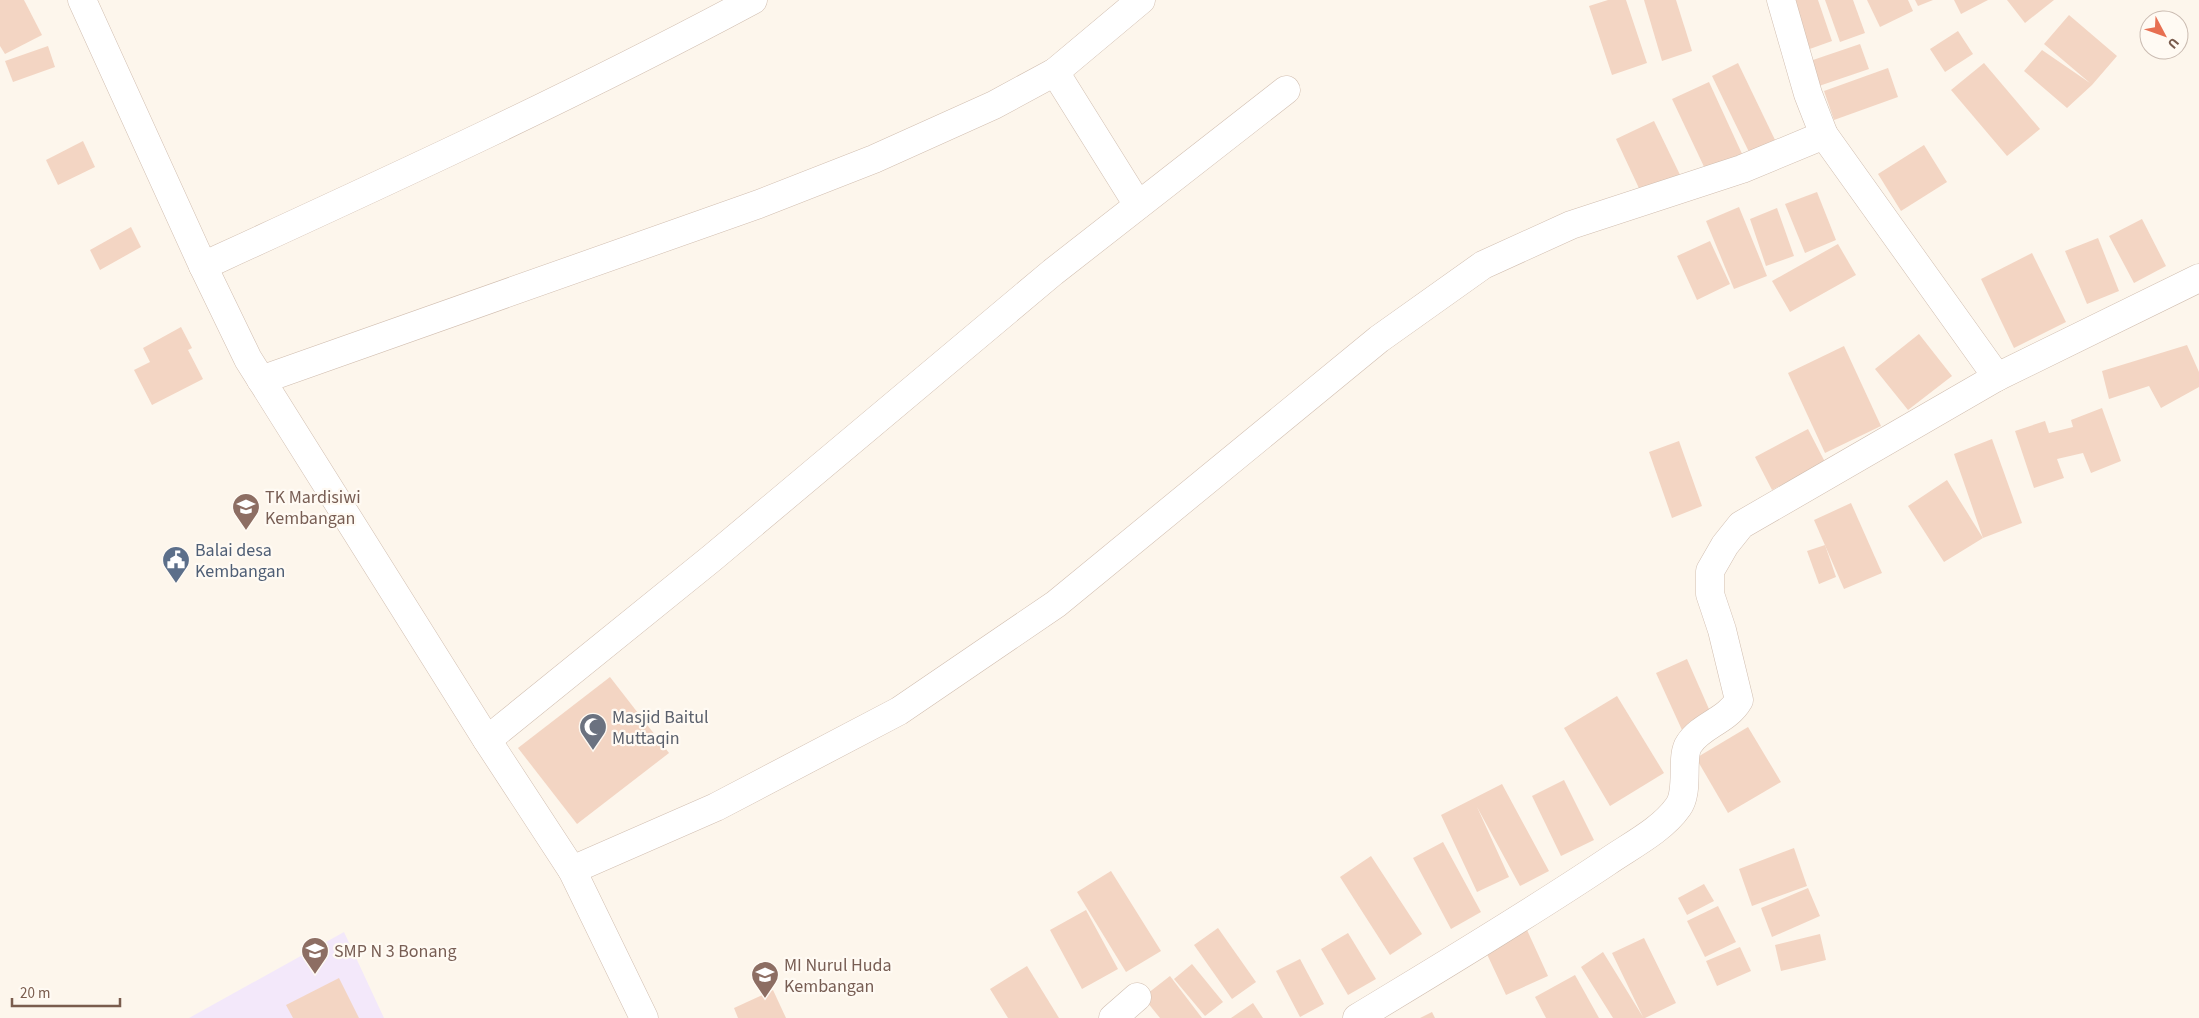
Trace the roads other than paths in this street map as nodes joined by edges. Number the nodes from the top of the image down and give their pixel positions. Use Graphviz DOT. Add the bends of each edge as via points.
graph roads {
  1 [pos="82,0"];
  2 [pos="753,0"];
  3 [pos="1141,0"];
  4 [pos="1781,0"];
  5 [pos="1055,72"];
  6 [pos="1286,90"];
  7 [pos="1824,135"];
  8 [pos="1138,205"];
  9 [pos="203,266"];
  10 [pos="2199,278"];
  11 [pos="1997,377"];
  12 [pos="261,380"];
  13 [pos="487,740"];
  14 [pos="572,870"];
  15 [pos="1137,997"];
  16 [pos="644,1018"];
  17 [pos="1113,1018"];
  18 [pos="1357,1018"];
  1 -- 9 [label="street"];
  2 -- 9 [label="street" via="409,172"];
  3 -- 5 [label="street"];
  4 -- 7 [label="street" via="1808,94"];
  5 -- 8 [label="street"];
  5 -- 12 [label="street" via="994,105 874,159 759,204"];
  6 -- 8 [label="street"];
  7 -- 11 [label="street"];
  7 -- 14 [label="street" via="1742,169 1571,225 1483,265 1379,339 1056,604 899,711 716,807"];
  8 -- 13 [label="street"];
  9 -- 12 [label="street"];
  10 -- 11 [label="street"];
  11 -- 18 [label="street" via="1741,525 1725,545 1710,571 1710,594 1739,700 1733,710 1696,735 1687,746 1684,788 1679,806 1659,826 1555,897"];
  12 -- 13 [label="street"];
  13 -- 14 [label="street"];
  14 -- 16 [label="street"];
  15 -- 17 [label="street"];
}
